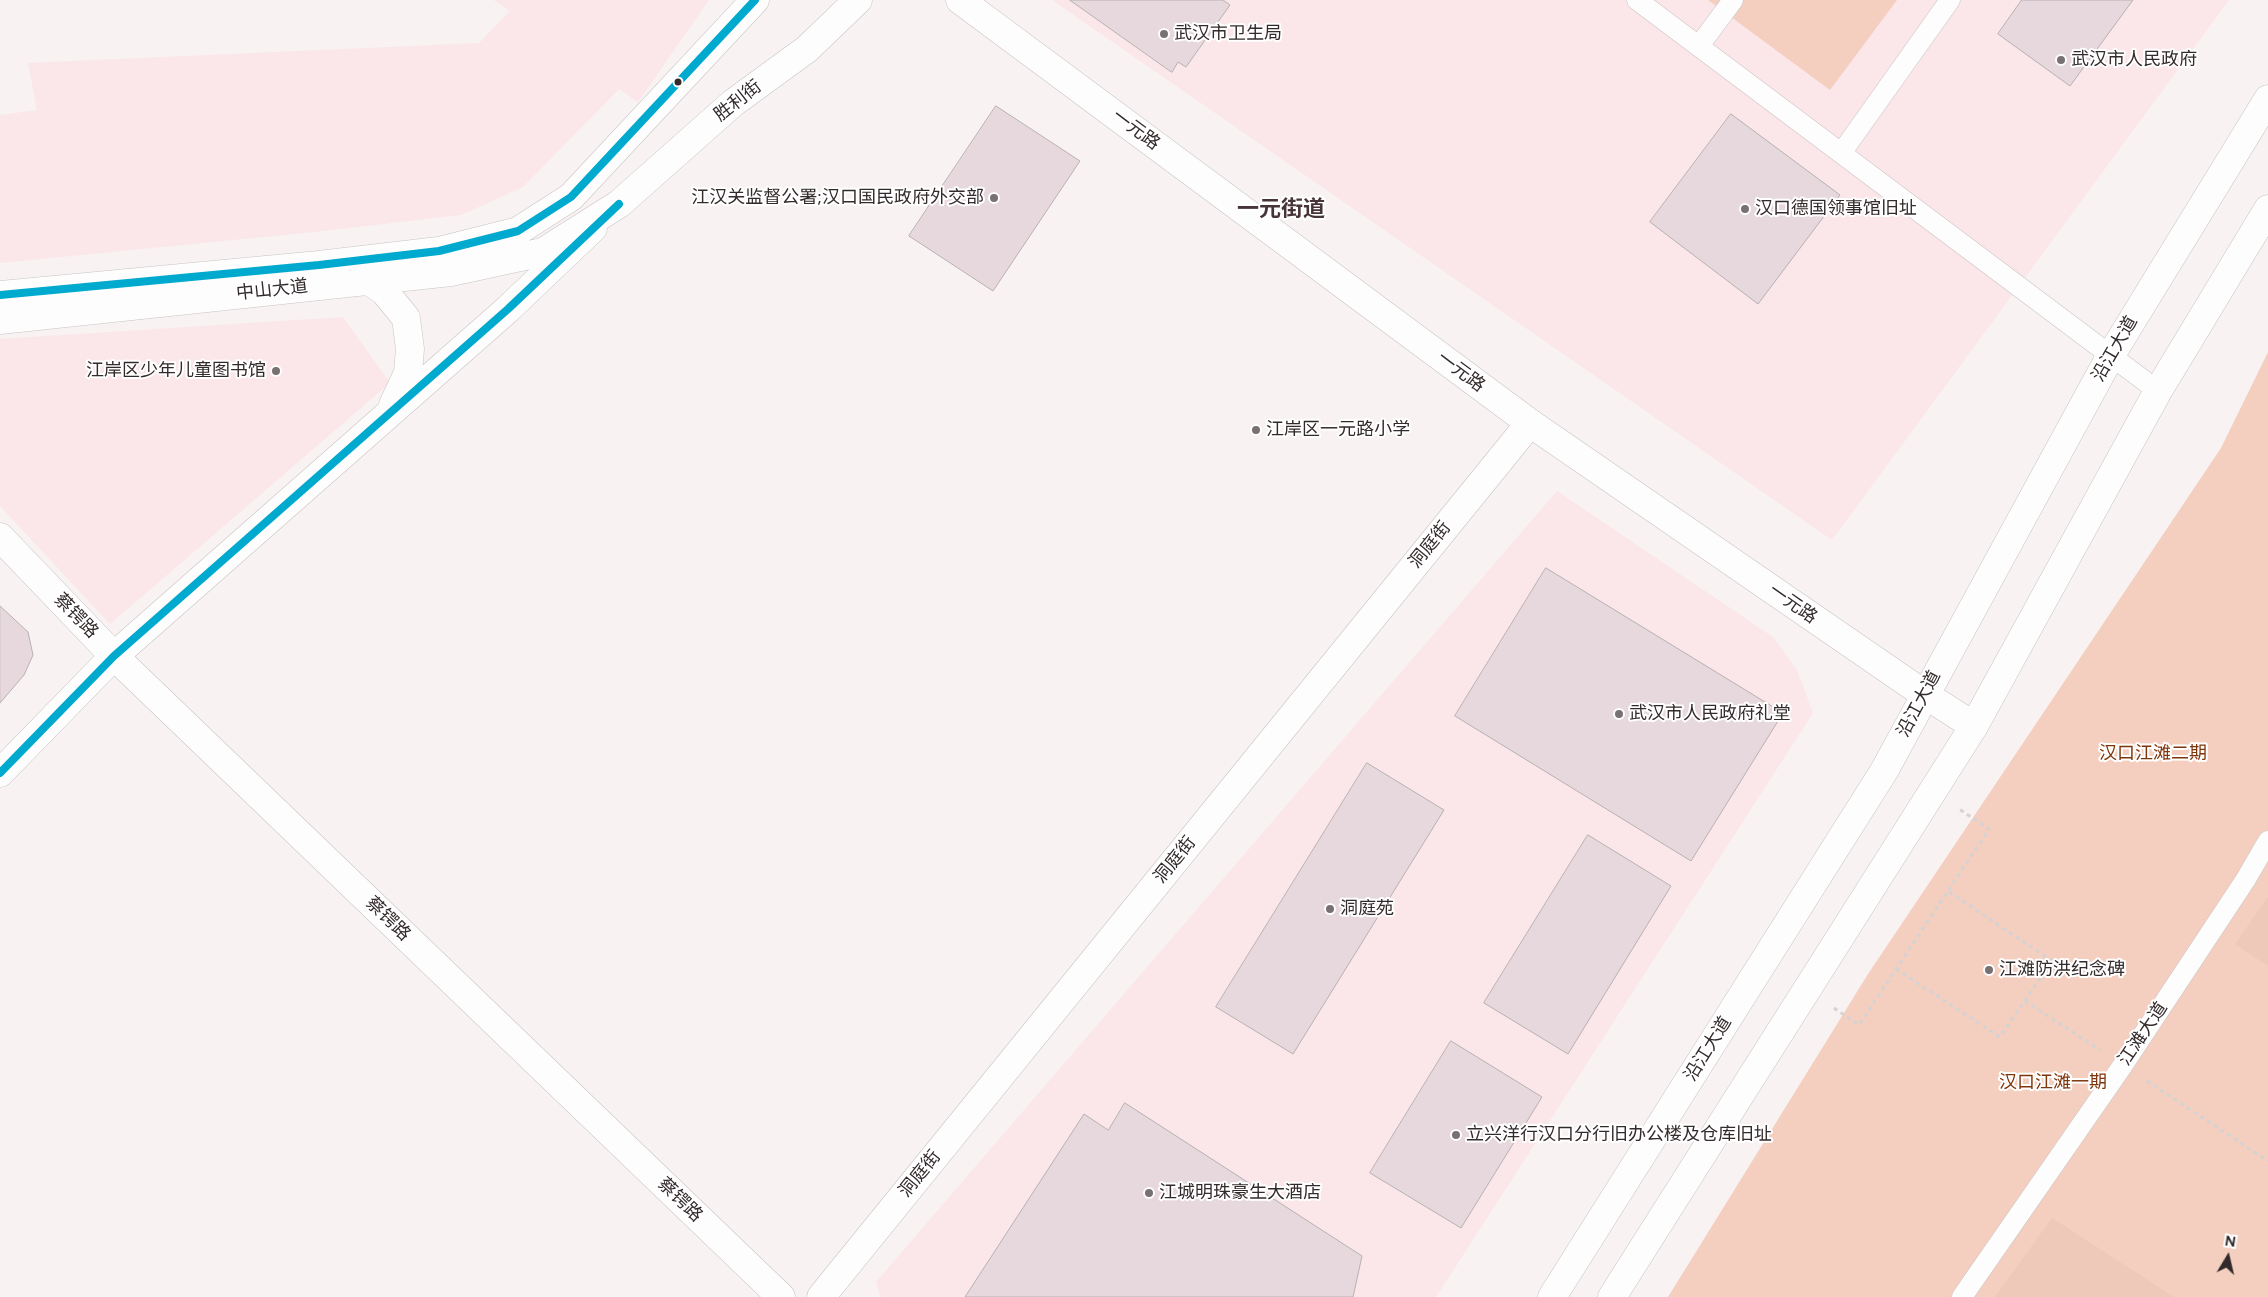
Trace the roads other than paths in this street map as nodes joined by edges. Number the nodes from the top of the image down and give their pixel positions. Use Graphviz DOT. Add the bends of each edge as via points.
graph roads {
  1 [pos="756,0"];
  2 [pos="858,0"];
  3 [pos="960,0"];
  4 [pos="1637,0"];
  5 [pos="1733,0"];
  6 [pos="1950,0"];
  7 [pos="1699,46"];
  8 [pos="2268,99"];
  9 [pos="1842,152"];
  10 [pos="619,204"];
  11 [pos="2268,208"];
  12 [pos="543,252"];
  13 [pos="319,265"];
  14 [pos="366,280"];
  15 [pos="0,295"];
  16 [pos="0,320"];
  17 [pos="2111,355"];
  18 [pos="2158,391"];
  19 [pos="389,413"];
  20 [pos="1530,422"];
  21 [pos="0,536"];
  22 [pos="114,656"];
  23 [pos="1924,694"];
  24 [pos="1974,726"];
  25 [pos="0,773"];
  26 [pos="2268,841"];
  27 [pos="781,1297"];
  28 [pos="821,1297"];
  29 [pos="1552,1297"];
  30 [pos="1612,1297"];
  31 [pos="1962,1297"];
  1 -- 13 [label="main road, 中山大道" via="571,197 518,231 439,251"];
  2 -- 10 [label="main road, 胜利街" via="807,49 733,103"];
  3 -- 20 [label="main road, 一元路"];
  4 -- 7 [label="lane"];
  5 -- 7 [label="lane"];
  6 -- 9 [label="lane"];
  7 -- 9 [label="lane"];
  8 -- 17 [label="main road, 沿江大道"];
  9 -- 17 [label="lane"];
  10 -- 12 [label="main road, 胜利街"];
  10 -- 19 [label="main road, 胜利街" via="508,309"];
  11 -- 18 [label="main road"];
  12 -- 14 [label="main road, 中山大道" via="451,272"];
  13 -- 14 [label="main road"];
  13 -- 15 [label="main road, 中山大道"];
  14 -- 16 [label="main road, 中山大道"];
  14 -- 19 [label="main road" via="384,291 406,318 410,349 408,373"];
  17 -- 18 [label="lane"];
  17 -- 23 [label="main road, 沿江大道"];
  18 -- 24 [label="main road"];
  19 -- 22 [label="main road, 胜利街"];
  20 -- 23 [label="main road, 一元路"];
  20 -- 28 [label="main road, 洞庭街"];
  21 -- 22 [label="main road, 蔡锷路"];
  22 -- 25 [label="main road, 胜利街"];
  22 -- 27 [label="main road, 蔡锷路"];
  23 -- 24 [label="main road, 一元路"];
  23 -- 29 [label="main road, 沿江大道" via="1884,771"];
  24 -- 30 [label="main road"];
  26 -- 31 [label="lane, 江滩大道" via="2123,1065"];
}
